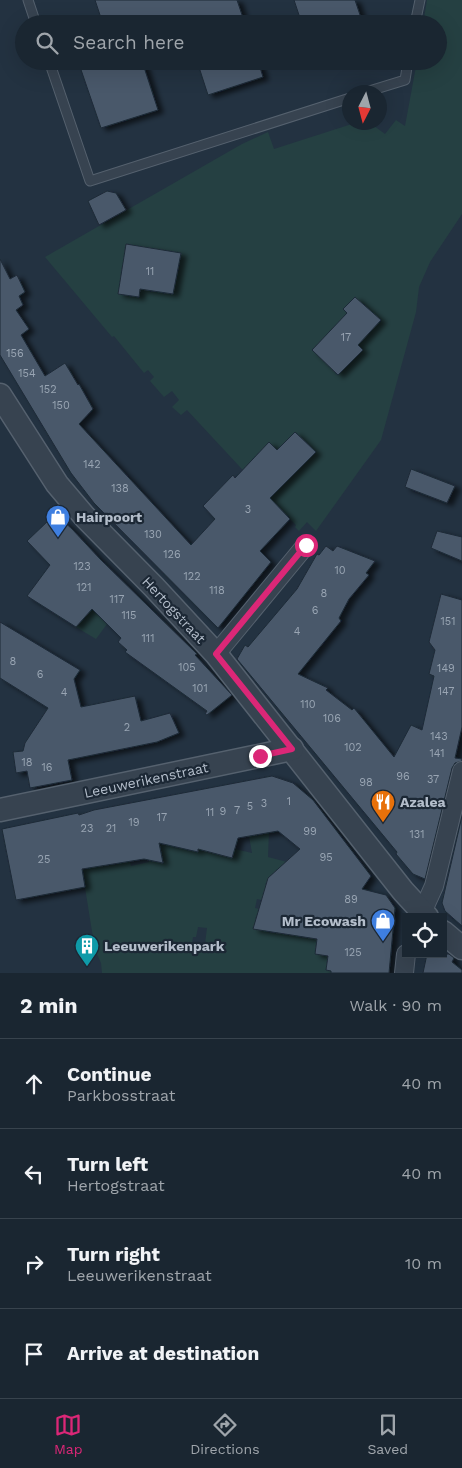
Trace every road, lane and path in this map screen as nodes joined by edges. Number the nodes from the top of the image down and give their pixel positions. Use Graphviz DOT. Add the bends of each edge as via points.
graph roads {
  1 [pos="28,0"];
  2 [pos="420,0"];
  3 [pos="33,15"];
  4 [pos="417,15"];
  5 [pos="52,70"];
  6 [pos="407,70"];
  7 [pos="387,86"];
  8 [pos="342,101"];
  9 [pos="0,395"];
  10 [pos="306,545"];
  11 [pos="216,654"];
  12 [pos="292,749"];
  13 [pos="462,771"];
  14 [pos="0,810"];
  15 [pos="421,913"];
  16 [pos="424,913"];
  17 [pos="447,935"];
  18 [pos="462,948"];
  19 [pos="406,958"];
  20 [pos="404,973"];
  1 -- 3 [label="lane"];
  2 -- 4 [label="lane"];
  5 -- 8 [label="lane" via="90,181"];
  6 -- 7 [label="lane" via="405,80"];
  9 -- 11 [label="street, Hertogstraat" via="57,484 79,511"];
  10 -- 11 [label="street"];
  11 -- 12 [label="street, Hertogstraat"];
  12 -- 14 [label="street, Leeuwerikenstraat"];
  12 -- 15 [label="street, Hertogstraat"];
  13 -- 16 [label="street" via="434,886"];
  17 -- 18 [label="street"];
  19 -- 20 [label="street"];
}
